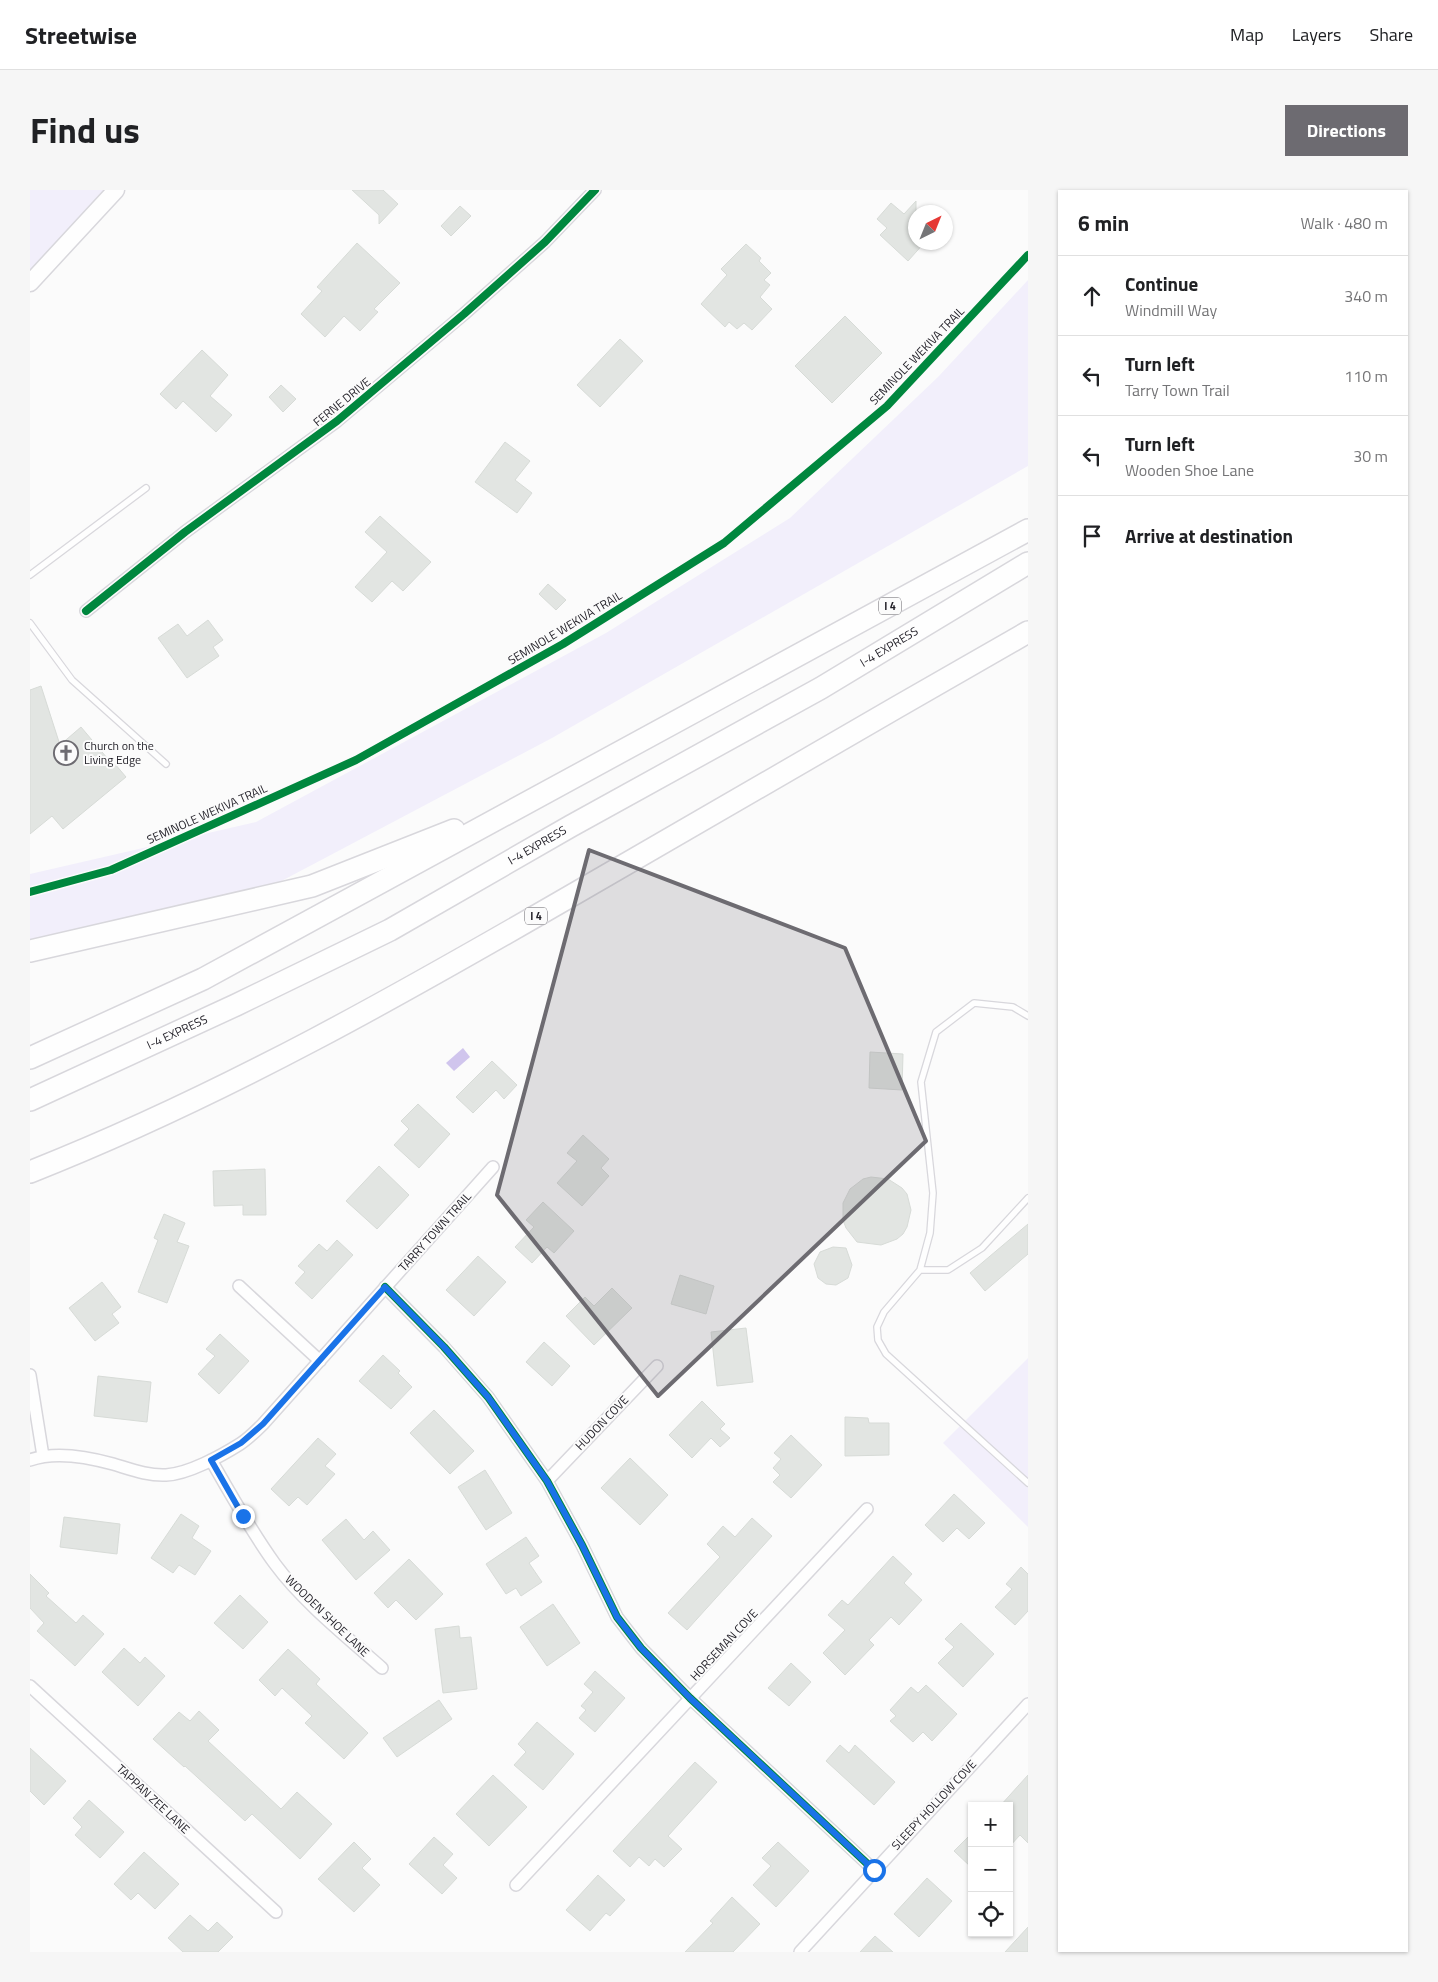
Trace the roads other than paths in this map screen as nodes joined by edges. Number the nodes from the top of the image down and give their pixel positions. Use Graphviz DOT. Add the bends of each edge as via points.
graph roads {
  1 [pos="116,190"];
  2 [pos="595,190"];
  3 [pos="30,283"];
  4 [pos="146,488"];
  5 [pos="1028,530"];
  6 [pos="1028,563"];
  7 [pos="30,575"];
  8 [pos="86,611"];
  9 [pos="30,623"];
  10 [pos="1028,632"];
  11 [pos="654,735"];
  12 [pos="166,764"];
  13 [pos="30,951"];
  14 [pos="1028,1016"];
  15 [pos="30,1058"];
  16 [pos="30,1100"];
  17 [pos="493,1167"];
  18 [pos="30,1172"];
  19 [pos="1028,1198"];
  20 [pos="920,1270"];
  21 [pos="239,1286"];
  22 [pos="385,1287"];
  23 [pos="320,1361"];
  24 [pos="657,1366"];
  25 [pos="30,1375"];
  26 [pos="43,1456"];
  27 [pos="30,1460"];
  28 [pos="211,1460"];
  29 [pos="547,1481"];
  30 [pos="1028,1483"];
  31 [pos="867,1509"];
  32 [pos="382,1668"];
  33 [pos="30,1686"];
  34 [pos="690,1698"];
  35 [pos="1028,1704"];
  36 [pos="874,1870"];
  37 [pos="516,1885"];
  38 [pos="276,1912"];
  39 [pos="800,1952"];
  1 -- 3 [label="main road"];
  2 -- 8 [label="street, FERNE DRIVE" via="545,242 337,421 185,532"];
  4 -- 7 [label="lane"];
  5 -- 11 [label="highway, I 4"];
  6 -- 16 [label="highway, I-4 EXPRESS" via="821,688 390,930 236,1006"];
  9 -- 12 [label="lane" via="72,680"];
  10 -- 18 [label="highway, I 4" via="323,1036 198,1098"];
  11 -- 13 [label="highway" via="605,747 456,829 312,886"];
  11 -- 15 [label="highway, I 4" via="203,979"];
  14 -- 20 [label="lane" via="1013,1006 974,1003 936,1032 920,1082 934,1194 930,1233"];
  17 -- 22 [label="street, TARRY TOWN TRAIL"];
  19 -- 20 [label="lane" via="982,1248 948,1270"];
  20 -- 30 [label="lane" via="884,1312 877,1327 878,1340 886,1354"];
  21 -- 23 [label="street"];
  22 -- 23 [label="street, TARRY TOWN TRAIL"];
  22 -- 29 [label="street" via="488,1397"];
  23 -- 28 [label="street, TARRY TOWN TRAIL" via="263,1424 241,1443"];
  24 -- 29 [label="street, HUDON COVE"];
  25 -- 26 [label="street"];
  26 -- 27 [label="street, TARRY TOWN TRAIL"];
  26 -- 28 [label="street, TARRY TOWN TRAIL" via="74,1457 166,1476"];
  28 -- 32 [label="street, WOODEN SHOE LANE" via="275,1565 311,1604"];
  29 -- 34 [label="street" via="617,1617 641,1648"];
  31 -- 34 [label="street, HORSEMAN COVE"];
  33 -- 38 [label="street, TAPPAN ZEE LANE"];
  34 -- 36 [label="street"];
  34 -- 37 [label="street, HORSEMAN COVE"];
  35 -- 36 [label="street, SLEEPY HOLLOW COVE"];
  36 -- 39 [label="street, SLEEPY HOLLOW COVE"];
}
